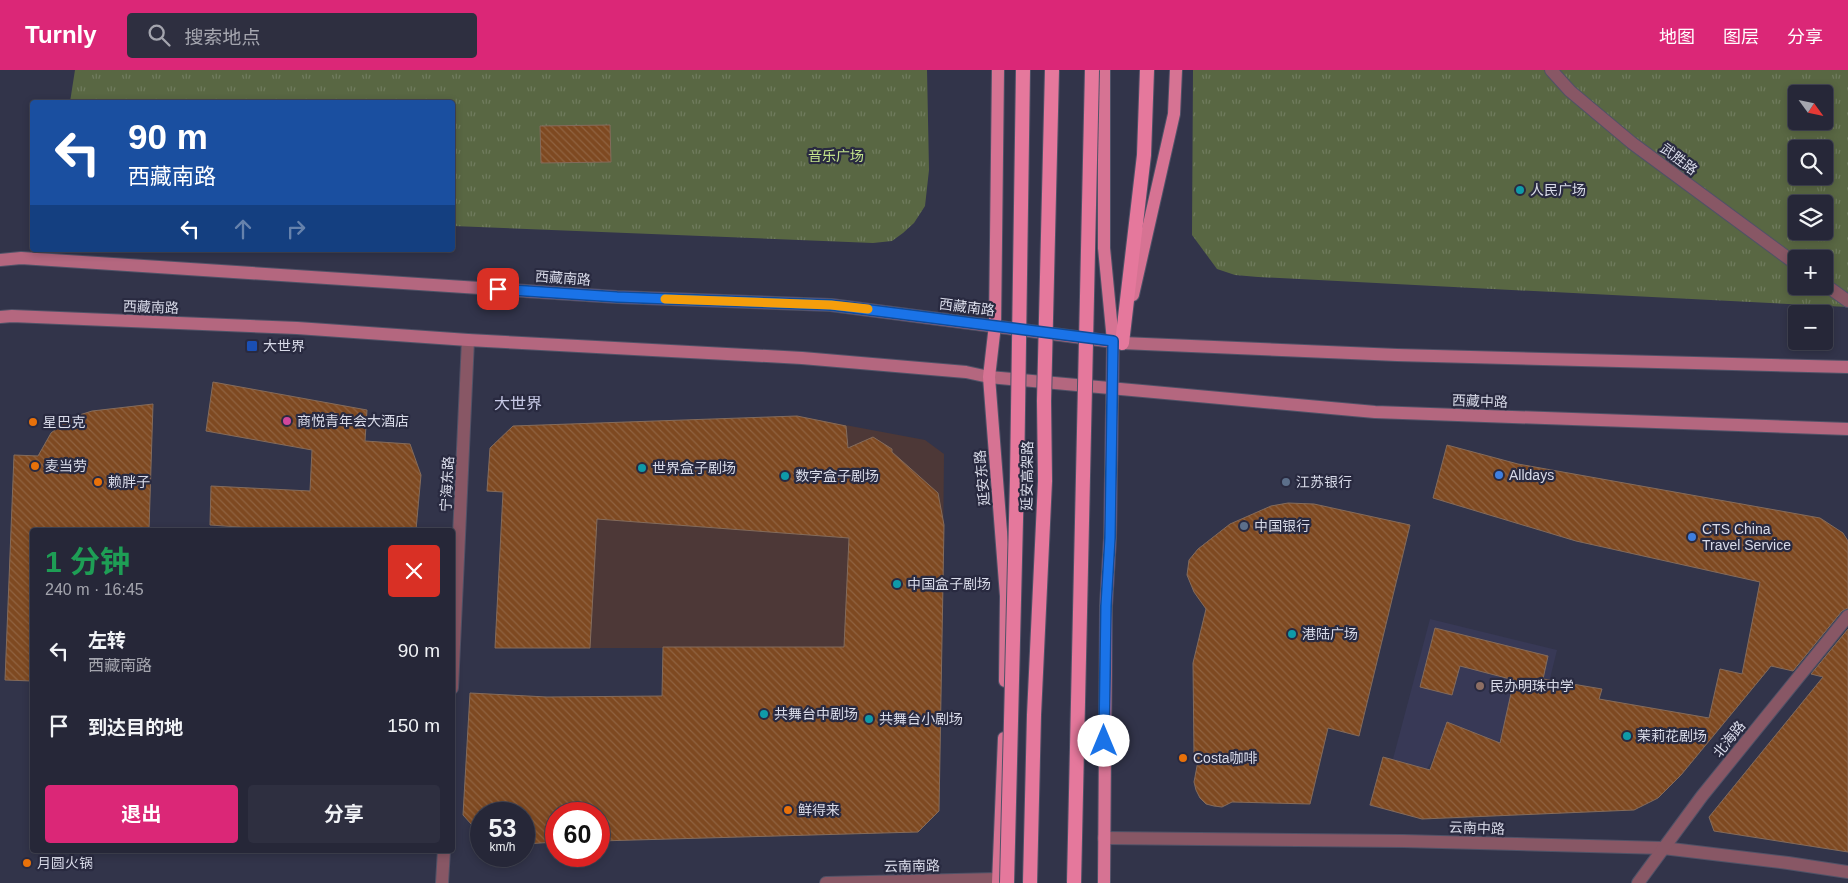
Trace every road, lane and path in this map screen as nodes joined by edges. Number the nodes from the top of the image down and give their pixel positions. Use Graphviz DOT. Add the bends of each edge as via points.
graph roads {
  1 [pos="998,70"];
  2 [pos="1023,70"];
  3 [pos="1052,70"];
  4 [pos="1092,70"];
  5 [pos="1104,70"];
  6 [pos="1147,70"];
  7 [pos="1176,70"];
  8 [pos="1550,70"];
  9 [pos="1788,258"];
  10 [pos="0,260"];
  11 [pos="1833,291"];
  12 [pos="1848,302"];
  13 [pos="0,317"];
  14 [pos="995,325"];
  15 [pos="468,340"];
  16 [pos="1117,342"];
  17 [pos="1848,367"];
  18 [pos="989,377"];
  19 [pos="1111,387"];
  20 [pos="1848,429"];
  21 [pos="1848,616"];
  22 [pos="455,623"];
  23 [pos="1104,838"];
  24 [pos="1663,848"];
  25 [pos="444,853"];
  26 [pos="1848,872"];
  27 [pos="1001,882"];
  28 [pos="442,883"];
  29 [pos="826,883"];
  30 [pos="1030,883"];
  31 [pos="1074,883"];
  32 [pos="1104,883"];
  33 [pos="1638,883"];
  1 -- 14 [label="main road, 延安东路"];
  2 -- 27 [label="highway, bridge" via="1017,479"];
  3 -- 30 [label="highway, 延安高架路, bridge" via="1045,481"];
  4 -- 31 [label="highway, bridge"];
  5 -- 16 [label="main road" via="1104,248"];
  6 -- 16 [label="highway" via="1144,155"];
  7 -- 16 [label="main road" via="1174,114"];
  8 -- 9 [label="street, 武胜路" via="1632,143"];
  10 -- 14 [label="main road, 西藏南路" via="22,258 617,297 831,305"];
  11 -- 12 [label="street"];
  13 -- 15 [label="main road, 西藏南路" via="297,328"];
  14 -- 16 [label="main road, 西藏南路"];
  14 -- 18 [label="main road, 延安东路"];
  15 -- 18 [label="main road, 西藏南路" via="802,358 966,372"];
  15 -- 22 [label="street, 宁海东路"];
  16 -- 17 [label="main road" via="1397,355"];
  16 -- 19 [label="main road"];
  18 -- 19 [label="main road, 西藏中路"];
  18 -- 27 [label="main road, 延安东路" via="1006,596"];
  19 -- 20 [label="main road, 西藏中路" via="1374,412"];
  19 -- 23 [label="main road"];
  21 -- 24 [label="street, 北海路"];
  23 -- 24 [label="street, 云南中路"];
  23 -- 32 [label="main road"];
  24 -- 26 [label="street, 云南中路"];
  24 -- 33 [label="street, 北海路"];
  25 -- 28 [label="street"];
  27 -- 29 [label="street, 云南南路"];
}
